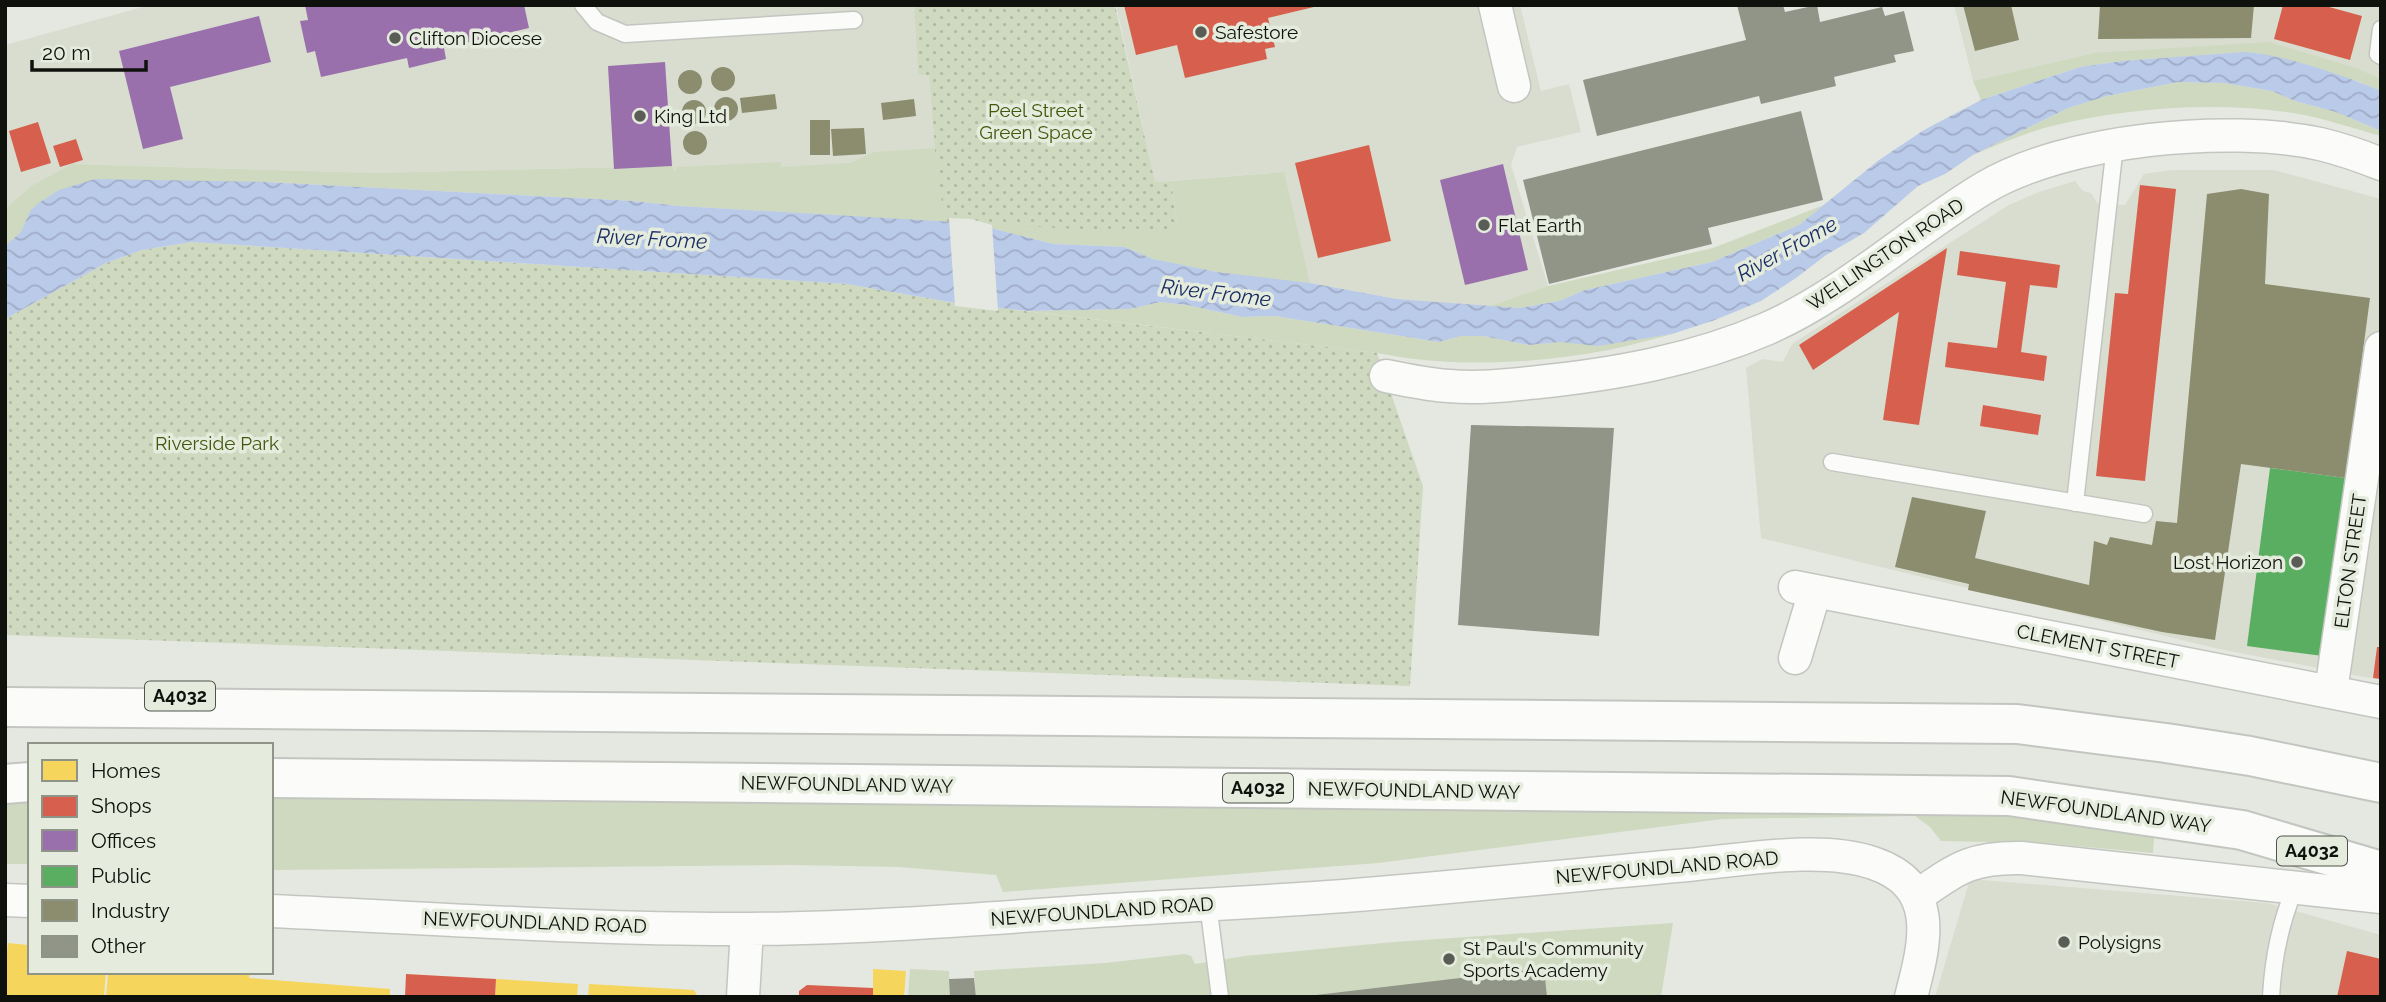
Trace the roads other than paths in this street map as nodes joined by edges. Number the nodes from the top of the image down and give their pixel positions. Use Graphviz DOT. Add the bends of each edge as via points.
graph roads {
  1 [pos="583,5"];
  2 [pos="1495,5"];
  3 [pos="855,20"];
  4 [pos="2381,29"];
  5 [pos="2381,56"];
  6 [pos="1514,86"];
  7 [pos="2115,145"];
  8 [pos="2381,164"];
  9 [pos="2381,348"];
  10 [pos="1386,376"];
  11 [pos="1832,462"];
  12 [pos="2075,503"];
  13 [pos="2144,514"];
  14 [pos="1795,658"];
  15 [pos="5,681"];
  16 [pos="2331,691"];
  17 [pos="2381,702"];
  18 [pos="5,707"];
  19 [pos="355,711"];
  20 [pos="5,773"];
  21 [pos="28,774"];
  22 [pos="273,778"];
  23 [pos="28,782"];
  24 [pos="2381,783"];
  25 [pos="5,784"];
  26 [pos="2381,871"];
  27 [pos="2295,888"];
  28 [pos="1917,896"];
  29 [pos="2381,897"];
  30 [pos="5,900"];
  31 [pos="28,901"];
  32 [pos="1208,904"];
  33 [pos="273,911"];
  34 [pos="747,929"];
  35 [pos="743,997"];
  36 [pos="1220,997"];
  37 [pos="1911,997"];
  38 [pos="2271,997"];
  1 -- 3 [label="lane" via="597,22 625,34"];
  2 -- 6 [label="street"];
  4 -- 5 [label="lane"];
  7 -- 8 [label="street, WELLINGTON ROAD" via="2222,136 2276,139 2319,144"];
  7 -- 10 [label="street, WELLINGTON ROAD" via="2013,173 1792,316 1714,348 1616,372 1494,386 1450,386"];
  7 -- 12 [label="lane"];
  9 -- 16 [label="street, ELTON STREET"];
  11 -- 12 [label="lane"];
  12 -- 13 [label="lane"];
  14 -- 16 [label="street, CLEMENT STREET" via="1805,589"];
  15 -- 19 [label="highway, A4032"];
  16 -- 17 [label="street, CLEMENT STREET"];
  18 -- 19 [label="highway"];
  19 -- 24 [label="highway, A4032" via="2017,724 2238,754"];
  20 -- 21 [label="highway"];
  22 -- 26 [label="highway, NEWFOUNDLAND WAY / A4032" via="2009,796 2242,830"];
  23 -- 25 [label="highway"];
  27 -- 28 [label="street" via="1992,857 1970,863"];
  27 -- 29 [label="street"];
  27 -- 38 [label="lane" via="2273,962"];
  28 -- 32 [label="street, NEWFOUNDLAND ROAD" via="1896,873 1875,863 1813,854"];
  28 -- 37 [label="street" via="1925,923"];
  30 -- 31 [label="street"];
  32 -- 34 [label="street, NEWFOUNDLAND ROAD"];
  32 -- 36 [label="lane"];
  33 -- 34 [label="street, NEWFOUNDLAND ROAD"];
  34 -- 35 [label="street"];
}
